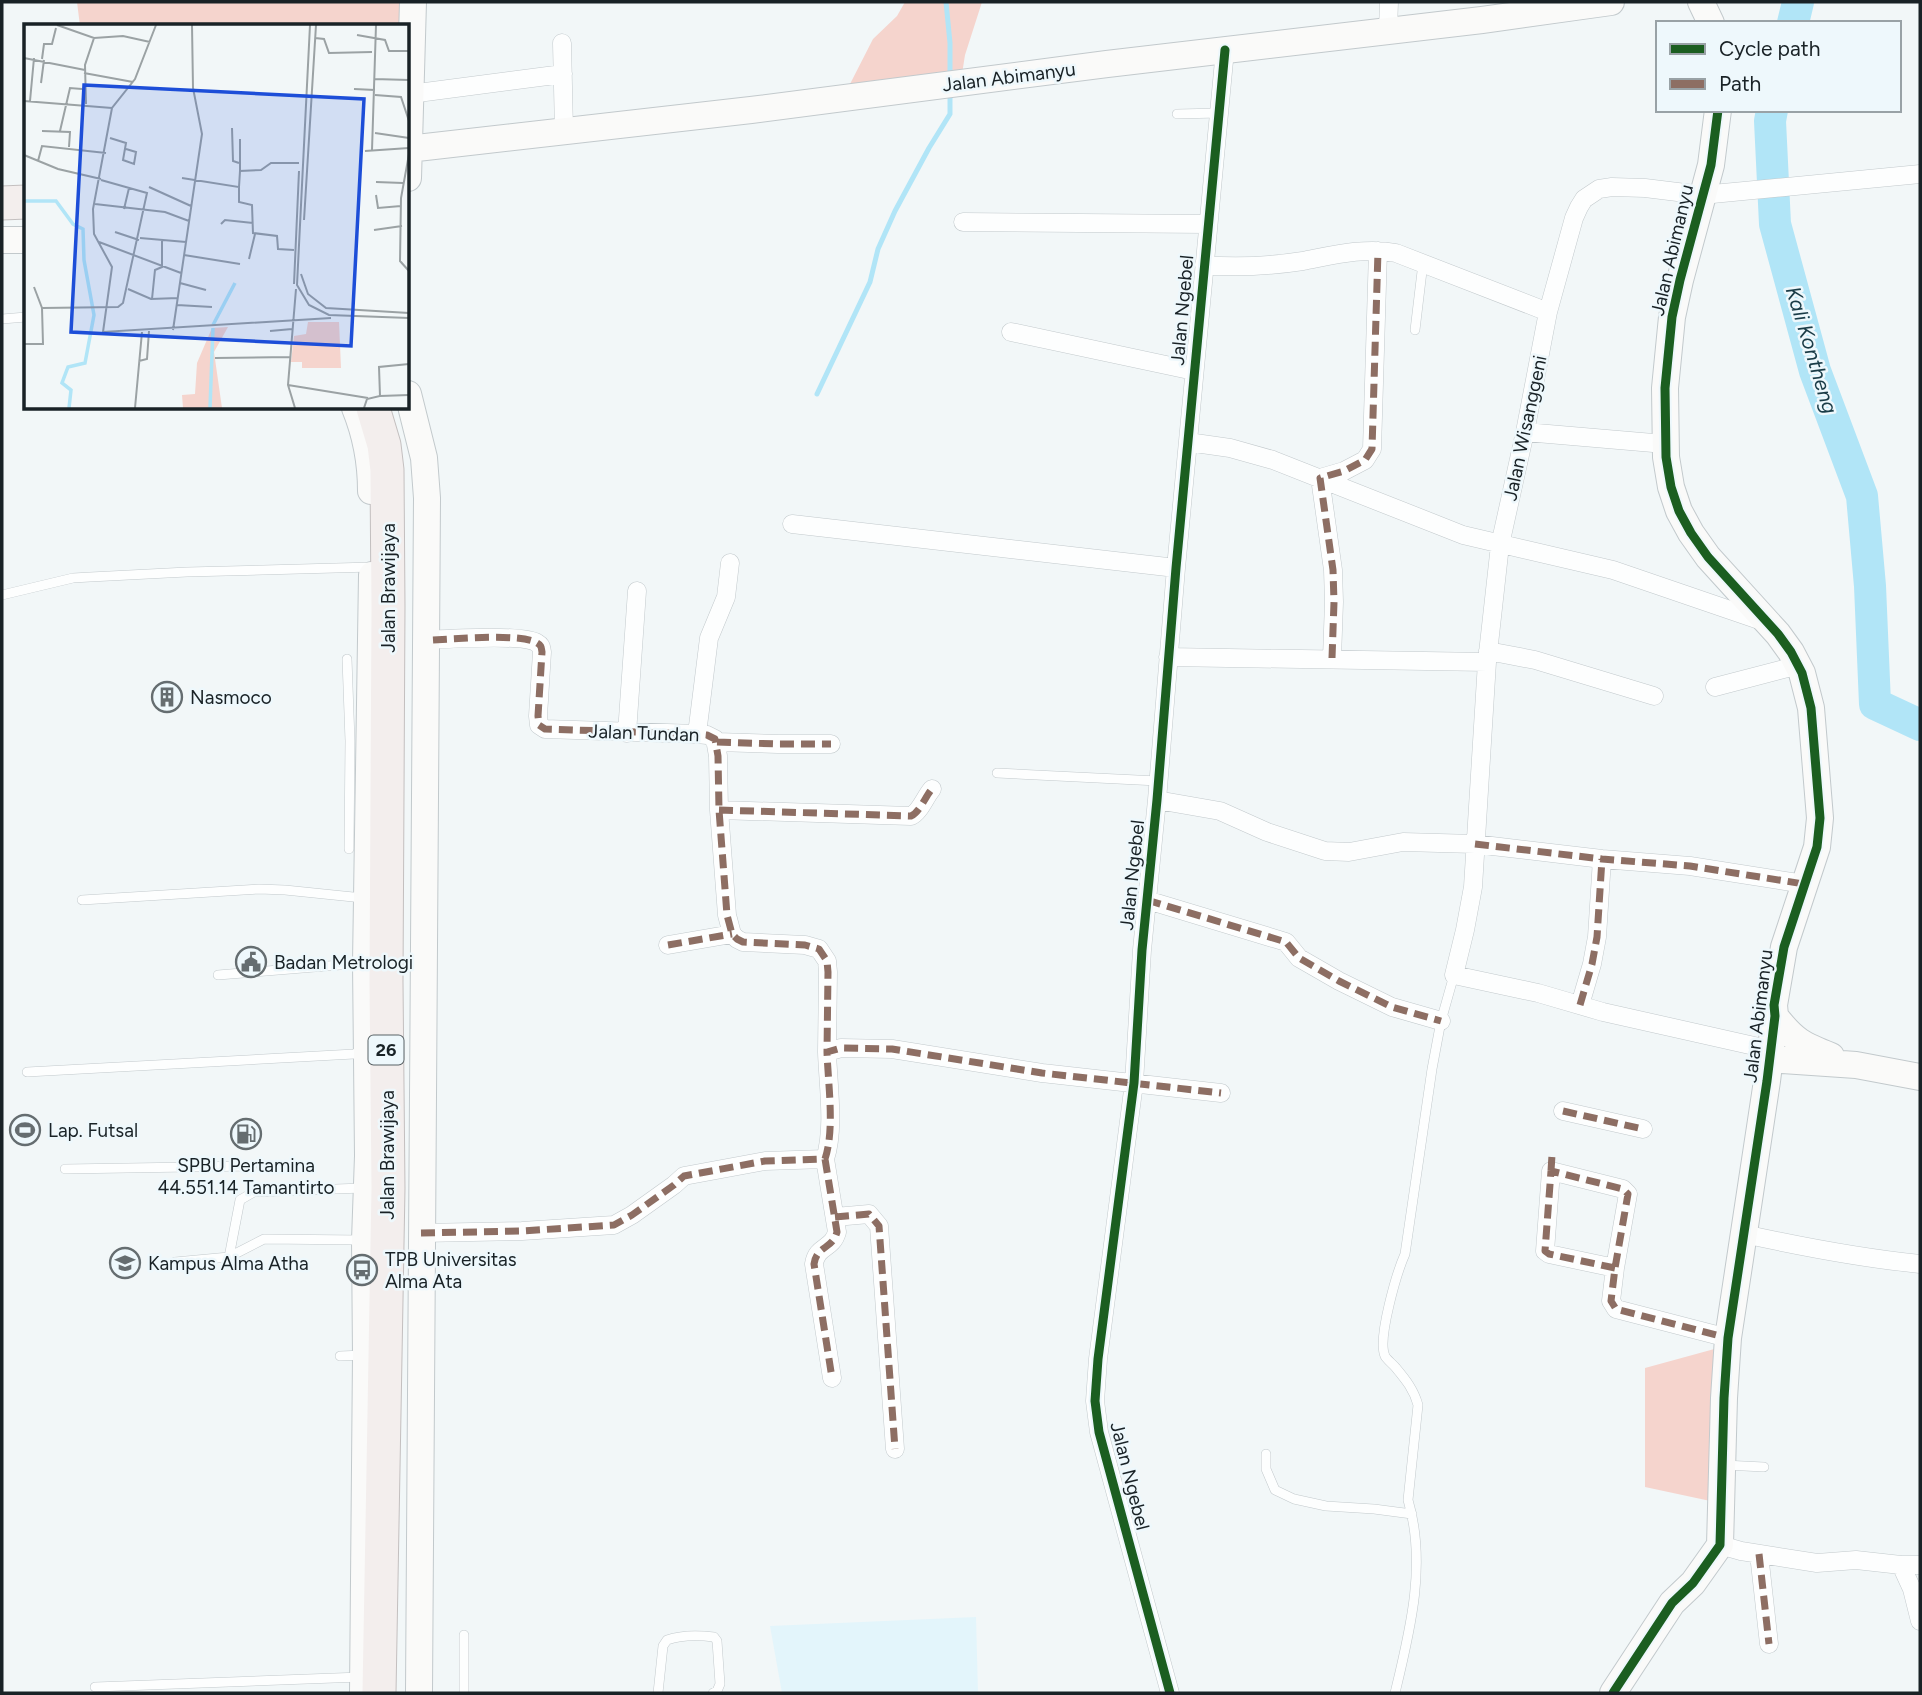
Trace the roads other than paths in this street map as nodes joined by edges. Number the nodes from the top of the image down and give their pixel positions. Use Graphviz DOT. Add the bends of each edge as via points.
graph roads {
  1 [pos="413,2"];
  2 [pos="1389,2"];
  3 [pos="1611,2"];
  4 [pos="1700,2"];
  5 [pos="1438,13"];
  6 [pos="1710,21"];
  7 [pos="1388,30"];
  8 [pos="562,43"];
  9 [pos="1225,50"];
  10 [pos="563,74"];
  11 [pos="410,94"];
  12 [pos="1718,112"];
  13 [pos="1219,113"];
  14 [pos="1177,114"];
  15 [pos="564,131"];
  16 [pos="410,149"];
  17 [pos="1920,174"];
  18 [pos="24,188"];
  19 [pos="2,189"];
  20 [pos="1702,195"];
  21 [pos="24,202"];
  22 [pos="2,203"];
  23 [pos="963,222"];
  24 [pos="24,223"];
  25 [pos="2,224"];
  26 [pos="1208,224"];
  27 [pos="2,240"];
  28 [pos="24,240"];
  29 [pos="1378,251"];
  30 [pos="1423,263"];
  31 [pos="1204,265"];
  32 [pos="1548,312"];
  33 [pos="24,317"];
  34 [pos="2,319"];
  35 [pos="1415,330"];
  36 [pos="1011,332"];
  37 [pos="1194,371"];
  38 [pos="410,401"];
  39 [pos="356,410"];
  40 [pos="374,410"];
  41 [pos="398,410"];
  42 [pos="1525,432"];
  43 [pos="1188,442"];
  44 [pos="1665,444"];
  45 [pos="1320,478"];
  46 [pos="792,524"];
  47 [pos="1500,545"];
  48 [pos="730,563"];
  49 [pos="372,567"];
  50 [pos="1176,568"];
  51 [pos="637,591"];
  52 [pos="2,595"];
  53 [pos="1769,623"];
  54 [pos="425,640"];
  55 [pos="1168,657"];
  56 [pos="1487,657"];
  57 [pos="1332,658"];
  58 [pos="347,659"];
  59 [pos="1799,665"];
  60 [pos="1715,687"];
  61 [pos="1654,696"];
  62 [pos="627,733"];
  63 [pos="697,734"];
  64 [pos="360,741"];
  65 [pos="717,742"];
  66 [pos="831,744"];
  67 [pos="997,773"];
  68 [pos="1158,781"];
  69 [pos="932,789"];
  70 [pos="1157,800"];
  71 [pos="719,810"];
  72 [pos="1475,844"];
  73 [pos="349,849"];
  74 [pos="1602,859"];
  75 [pos="1804,884"];
  76 [pos="367,899"];
  77 [pos="82,900"];
  78 [pos="1147,900"];
  79 [pos="732,934"];
  80 [pos="668,945"];
  81 [pos="218,975"];
  82 [pos="1454,975"];
  83 [pos="372,976"];
  84 [pos="1580,1005"];
  85 [pos="1775,1016"];
  86 [pos="1441,1021"];
  87 [pos="366,1048"];
  88 [pos="827,1052"];
  89 [pos="1770,1054"];
  90 [pos="1856,1065"];
  91 [pos="27,1072"];
  92 [pos="1920,1077"];
  93 [pos="1133,1083"];
  94 [pos="1221,1093"];
  95 [pos="1563,1111"];
  96 [pos="1643,1129"];
  97 [pos="825,1160"];
  98 [pos="252,1166"];
  99 [pos="65,1169"];
  100 [pos="377,1188"];
  101 [pos="835,1217"];
  102 [pos="421,1234"];
  103 [pos="1744,1234"];
  104 [pos="365,1240"];
  105 [pos="229,1257"];
  106 [pos="175,1262"];
  107 [pos="1920,1264"];
  108 [pos="1615,1268"];
  109 [pos="1728,1338"];
  110 [pos="832,1378"];
  111 [pos="895,1449"];
  112 [pos="1266,1454"];
  113 [pos="1723,1465"];
  114 [pos="1764,1468"];
  115 [pos="1412,1514"];
  116 [pos="1720,1545"];
  117 [pos="1759,1554"];
  118 [pos="1901,1565"];
  119 [pos="1920,1565"];
  120 [pos="1920,1620"];
  121 [pos="464,1635"];
  122 [pos="1769,1644"];
  123 [pos="95,1687"];
  124 [pos="368,1688"];
  125 [pos="402,1693"];
  126 [pos="419,1693"];
  127 [pos="464,1693"];
  128 [pos="658,1693"];
  129 [pos="713,1693"];
  130 [pos="1170,1693"];
  131 [pos="1395,1693"];
  132 [pos="1614,1693"];
  1 -- 11 [label="street"];
  2 -- 7 [label="street"];
  3 -- 5 [label="street, Jalan Abimanyu"];
  4 -- 6 [label="street"];
  5 -- 7 [label="street, Jalan Abimanyu"];
  7 -- 9 [label="street, Jalan Abimanyu"];
  8 -- 10 [label="street"];
  9 -- 13 [label="street, Jalan Ngebel"];
  9 -- 15 [label="street, Jalan Abimanyu"];
  10 -- 11 [label="street"];
  10 -- 15 [label="street"];
  12 -- 20 [label="street, Jalan Abimanyu"];
  13 -- 14 [label="lane"];
  13 -- 26 [label="street, Jalan Ngebel"];
  15 -- 16 [label="street, Jalan Abimanyu"];
  17 -- 20 [label="street, Jalan Wisanggeni"];
  18 -- 19 [label="street"];
  20 -- 32 [label="street, Jalan Wisanggeni" via="1612,187 1584,199 1574,218"];
  20 -- 44 [label="street, Jalan Abimanyu" via="1672,317"];
  21 -- 22 [label="highway"];
  23 -- 26 [label="street"];
  24 -- 25 [label="highway"];
  26 -- 31 [label="street, Jalan Ngebel"];
  27 -- 28 [label="street"];
  29 -- 30 [label="street"];
  29 -- 31 [label="street" via="1248,267"];
  29 -- 45 [label="street" via="1371,449 1365,460"];
  30 -- 32 [label="street"];
  30 -- 35 [label="lane"];
  31 -- 37 [label="street, Jalan Ngebel"];
  32 -- 42 [label="street, Jalan Wisanggeni"];
  33 -- 34 [label="lane"];
  36 -- 37 [label="street"];
  37 -- 43 [label="street, Jalan Ngebel"];
  38 -- 54 [label="street" via="426,475"];
  39 -- 49 [label="street" via="370,468"];
  40 -- 83 [label="highway, Jalan Brawijaya / 26" via="384,445 388,491"];
  41 -- 125 [label="highway, Jalan Brawijaya / 26" via="408,463 411,562"];
  42 -- 44 [label="street"];
  42 -- 47 [label="street, Jalan Wisanggeni"];
  43 -- 45 [label="street" via="1247,452"];
  43 -- 50 [label="street, Jalan Ngebel"];
  44 -- 53 [label="street, Jalan Abimanyu" via="1671,487 1690,533"];
  45 -- 47 [label="street" via="1442,528"];
  45 -- 57 [label="street" via="1333,570"];
  46 -- 50 [label="street"];
  47 -- 53 [label="street" via="1613,570"];
  47 -- 56 [label="street, Jalan Wisanggeni"];
  48 -- 63 [label="street" via="726,597 709,638"];
  49 -- 52 [label="lane" via="73,578"];
  49 -- 64 [label="street"];
  50 -- 55 [label="street, Jalan Ngebel"];
  51 -- 62 [label="street"];
  53 -- 59 [label="street, Jalan Abimanyu"];
  54 -- 62 [label="street, Jalan Tundan" via="499,638 538,643 542,648 540,725 545,729"];
  54 -- 102 [label="street"];
  55 -- 57 [label="street"];
  55 -- 68 [label="street, Jalan Ngebel"];
  56 -- 57 [label="street"];
  56 -- 61 [label="street" via="1535,660"];
  56 -- 72 [label="street, Jalan Wisanggeni"];
  58 -- 64 [label="lane"];
  59 -- 60 [label="street"];
  59 -- 75 [label="street, Jalan Abimanyu" via="1811,708 1820,818 1817,847"];
  62 -- 63 [label="street, Jalan Tundan"];
  63 -- 65 [label="street, Jalan Tundan"];
  64 -- 73 [label="lane"];
  64 -- 76 [label="street"];
  65 -- 66 [label="street"];
  65 -- 71 [label="street, Jalan Tundan"];
  67 -- 68 [label="lane"];
  68 -- 70 [label="street, Jalan Ngebel"];
  69 -- 71 [label="street" via="911,816"];
  70 -- 72 [label="street" via="1220,811 1325,851 1349,852 1403,842"];
  70 -- 78 [label="street, Jalan Ngebel"];
  71 -- 79 [label="street, Jalan Tundan"];
  72 -- 74 [label="street"];
  72 -- 82 [label="street, Jalan Wisanggeni" via="1473,887"];
  74 -- 75 [label="street" via="1690,866"];
  74 -- 84 [label="street" via="1597,937"];
  75 -- 85 [label="street, Jalan Abimanyu" via="1784,947"];
  76 -- 77 [label="lane" via="259,889"];
  76 -- 83 [label="street"];
  78 -- 86 [label="street" via="1286,943 1299,958 1339,982 1392,1007"];
  78 -- 93 [label="street, Jalan Ngebel"];
  79 -- 80 [label="street"];
  79 -- 88 [label="street" via="743,942 820,949 827,961"];
  81 -- 83 [label="lane"];
  82 -- 84 [label="street"];
  82 -- 86 [label="lane"];
  83 -- 87 [label="street"];
  83 -- 100 [label="highway, Jalan Brawijaya / 26"];
  84 -- 89 [label="street"];
  85 -- 89 [label="street, Jalan Abimanyu"];
  85 -- 90 [label="street" via="1802,1045"];
  86 -- 115 [label="lane" via="1405,1254 1396,1275 1383,1348 1418,1405 1408,1500"];
  87 -- 91 [label="lane" via="354,1054"];
  87 -- 100 [label="street" via="368,1156"];
  88 -- 93 [label="street" via="892,1049"];
  88 -- 97 [label="street"];
  89 -- 90 [label="street"];
  89 -- 103 [label="street, Jalan Abimanyu"];
  90 -- 92 [label="street"];
  93 -- 94 [label="street"];
  93 -- 130 [label="street, Jalan Ngebel" via="1096,1401 1098,1432"];
  95 -- 96 [label="street"];
  97 -- 101 [label="street"];
  97 -- 102 [label="street" via="765,1161 684,1176 614,1225"];
  98 -- 99 [label="lane"];
  100 -- 104 [label="street"];
  100 -- 105 [label="lane" via="254,1192 240,1200"];
  100 -- 124 [label="highway, Jalan Brawijaya / 26"];
  101 -- 110 [label="street" via="836,1237 817,1253 814,1264"];
  101 -- 111 [label="street" via="869,1214 878,1226"];
  102 -- 126 [label="street"];
  103 -- 107 [label="street"];
  103 -- 109 [label="street, Jalan Abimanyu"];
  104 -- 105 [label="lane" via="264,1239"];
  104 -- 124 [label="street" via="353,1355"];
  105 -- 106 [label="lane"];
  108 -- 108 [label="street" via="1545,1251 1552,1163 1628,1194"];
  108 -- 109 [label="street" via="1611,1301 1616,1309"];
  109 -- 113 [label="street, Jalan Abimanyu"];
  112 -- 115 [label="lane" via="1266,1469 1275,1490 1294,1499"];
  113 -- 114 [label="lane"];
  113 -- 116 [label="street, Jalan Abimanyu"];
  115 -- 131 [label="lane" via="1416,1585"];
  116 -- 117 [label="street"];
  116 -- 132 [label="street" via="1672,1603"];
  117 -- 118 [label="street" via="1817,1563 1856,1560"];
  117 -- 122 [label="street"];
  118 -- 119 [label="street"];
  118 -- 120 [label="street"];
  121 -- 127 [label="lane"];
  123 -- 124 [label="lane"];
  128 -- 129 [label="lane" via="667,1640 705,1636 717,1641 720,1684"];
}
